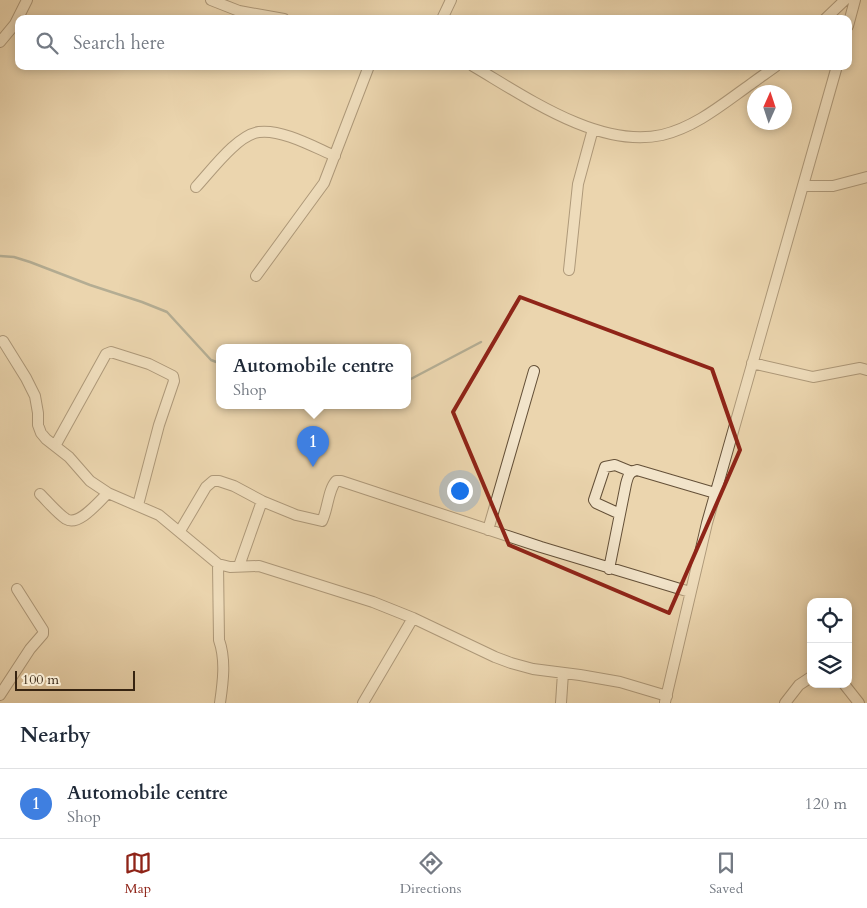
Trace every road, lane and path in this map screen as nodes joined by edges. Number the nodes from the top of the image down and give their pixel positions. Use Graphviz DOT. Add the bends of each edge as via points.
graph roads {
  1 [pos="27,0"];
  2 [pos="211,0"];
  3 [pos="451,0"];
  4 [pos="845,0"];
  5 [pos="855,0"];
  6 [pos="20,15"];
  7 [pos="262,15"];
  8 [pos="444,15"];
  9 [pos="829,15"];
  10 [pos="851,15"];
  11 [pos="15,24"];
  12 [pos="0,42"];
  13 [pos="368,70"];
  14 [pos="480,70"];
  15 [pos="770,70"];
  16 [pos="836,70"];
  17 [pos="593,129"];
  18 [pos="335,156"];
  19 [pos="867,177"];
  20 [pos="804,186"];
  21 [pos="196,187"];
  22 [pos="570,270"];
  23 [pos="256,276"];
  24 [pos="3,341"];
  25 [pos="752,363"];
  26 [pos="867,370"];
  27 [pos="534,371"];
  28 [pos="55,446"];
  29 [pos="632,472"];
  30 [pos="108,493"];
  31 [pos="715,493"];
  32 [pos="40,494"];
  33 [pos="262,501"];
  34 [pos="138,506"];
  35 [pos="620,514"];
  36 [pos="488,530"];
  37 [pos="180,531"];
  38 [pos="218,564"];
  39 [pos="239,566"];
  40 [pos="609,569"];
  41 [pos="17,589"];
  42 [pos="690,592"];
  43 [pos="414,618"];
  44 [pos="563,674"];
  45 [pos="807,680"];
  46 [pos="807,687"];
  47 [pos="847,688"];
  48 [pos="0,695"];
  49 [pos="666,700"];
  50 [pos="220,703"];
  51 [pos="363,703"];
  52 [pos="561,703"];
  53 [pos="785,703"];
  54 [pos="794,703"];
  55 [pos="859,703"];
  1 -- 6 [label="street"];
  2 -- 7 [label="street" via="239,11"];
  3 -- 8 [label="street"];
  4 -- 9 [label="street"];
  5 -- 10 [label="street"];
  11 -- 12 [label="street"];
  13 -- 18 [label="street"];
  14 -- 17 [label="street"];
  15 -- 17 [label="street" via="710,113 664,134 642,138"];
  16 -- 20 [label="street"];
  17 -- 22 [label="street" via="578,184"];
  18 -- 21 [label="street" via="290,137 258,132 235,146"];
  18 -- 23 [label="street" via="324,183"];
  19 -- 20 [label="street" via="833,186"];
  20 -- 25 [label="street"];
  24 -- 28 [label="street" via="35,396 41,433"];
  25 -- 26 [label="street" via="813,377 860,368"];
  25 -- 31 [label="street"];
  27 -- 36 [label="street"];
  28 -- 30 [label="street" via="90,481"];
  28 -- 34 [label="street" via="106,354 111,352 149,364 173,376"];
  29 -- 31 [label="street" via="637,470"];
  29 -- 35 [label="street" via="628,476"];
  29 -- 35 [label="street" via="615,466 605,467 594,495 596,504"];
  30 -- 32 [label="street" via="74,521 66,519"];
  30 -- 34 [label="street"];
  31 -- 42 [label="street"];
  33 -- 36 [label="street" via="296,515 322,521 332,486 341,481"];
  33 -- 37 [label="street" via="234,486 213,481 206,487"];
  33 -- 39 [label="street"];
  34 -- 37 [label="street" via="159,515"];
  35 -- 40 [label="street"];
  36 -- 40 [label="street"];
  37 -- 38 [label="street"];
  38 -- 39 [label="street"];
  38 -- 50 [label="street" via="218,634 223,651"];
  39 -- 43 [label="street" via="259,566"];
  40 -- 42 [label="street"];
  41 -- 48 [label="street" via="43,634"];
  42 -- 49 [label="street"];
  43 -- 44 [label="street" via="495,657"];
  43 -- 51 [label="street"];
  44 -- 49 [label="street" via="620,682"];
  44 -- 52 [label="street"];
  45 -- 53 [label="street"];
  46 -- 54 [label="street"];
  47 -- 55 [label="street"];
}
